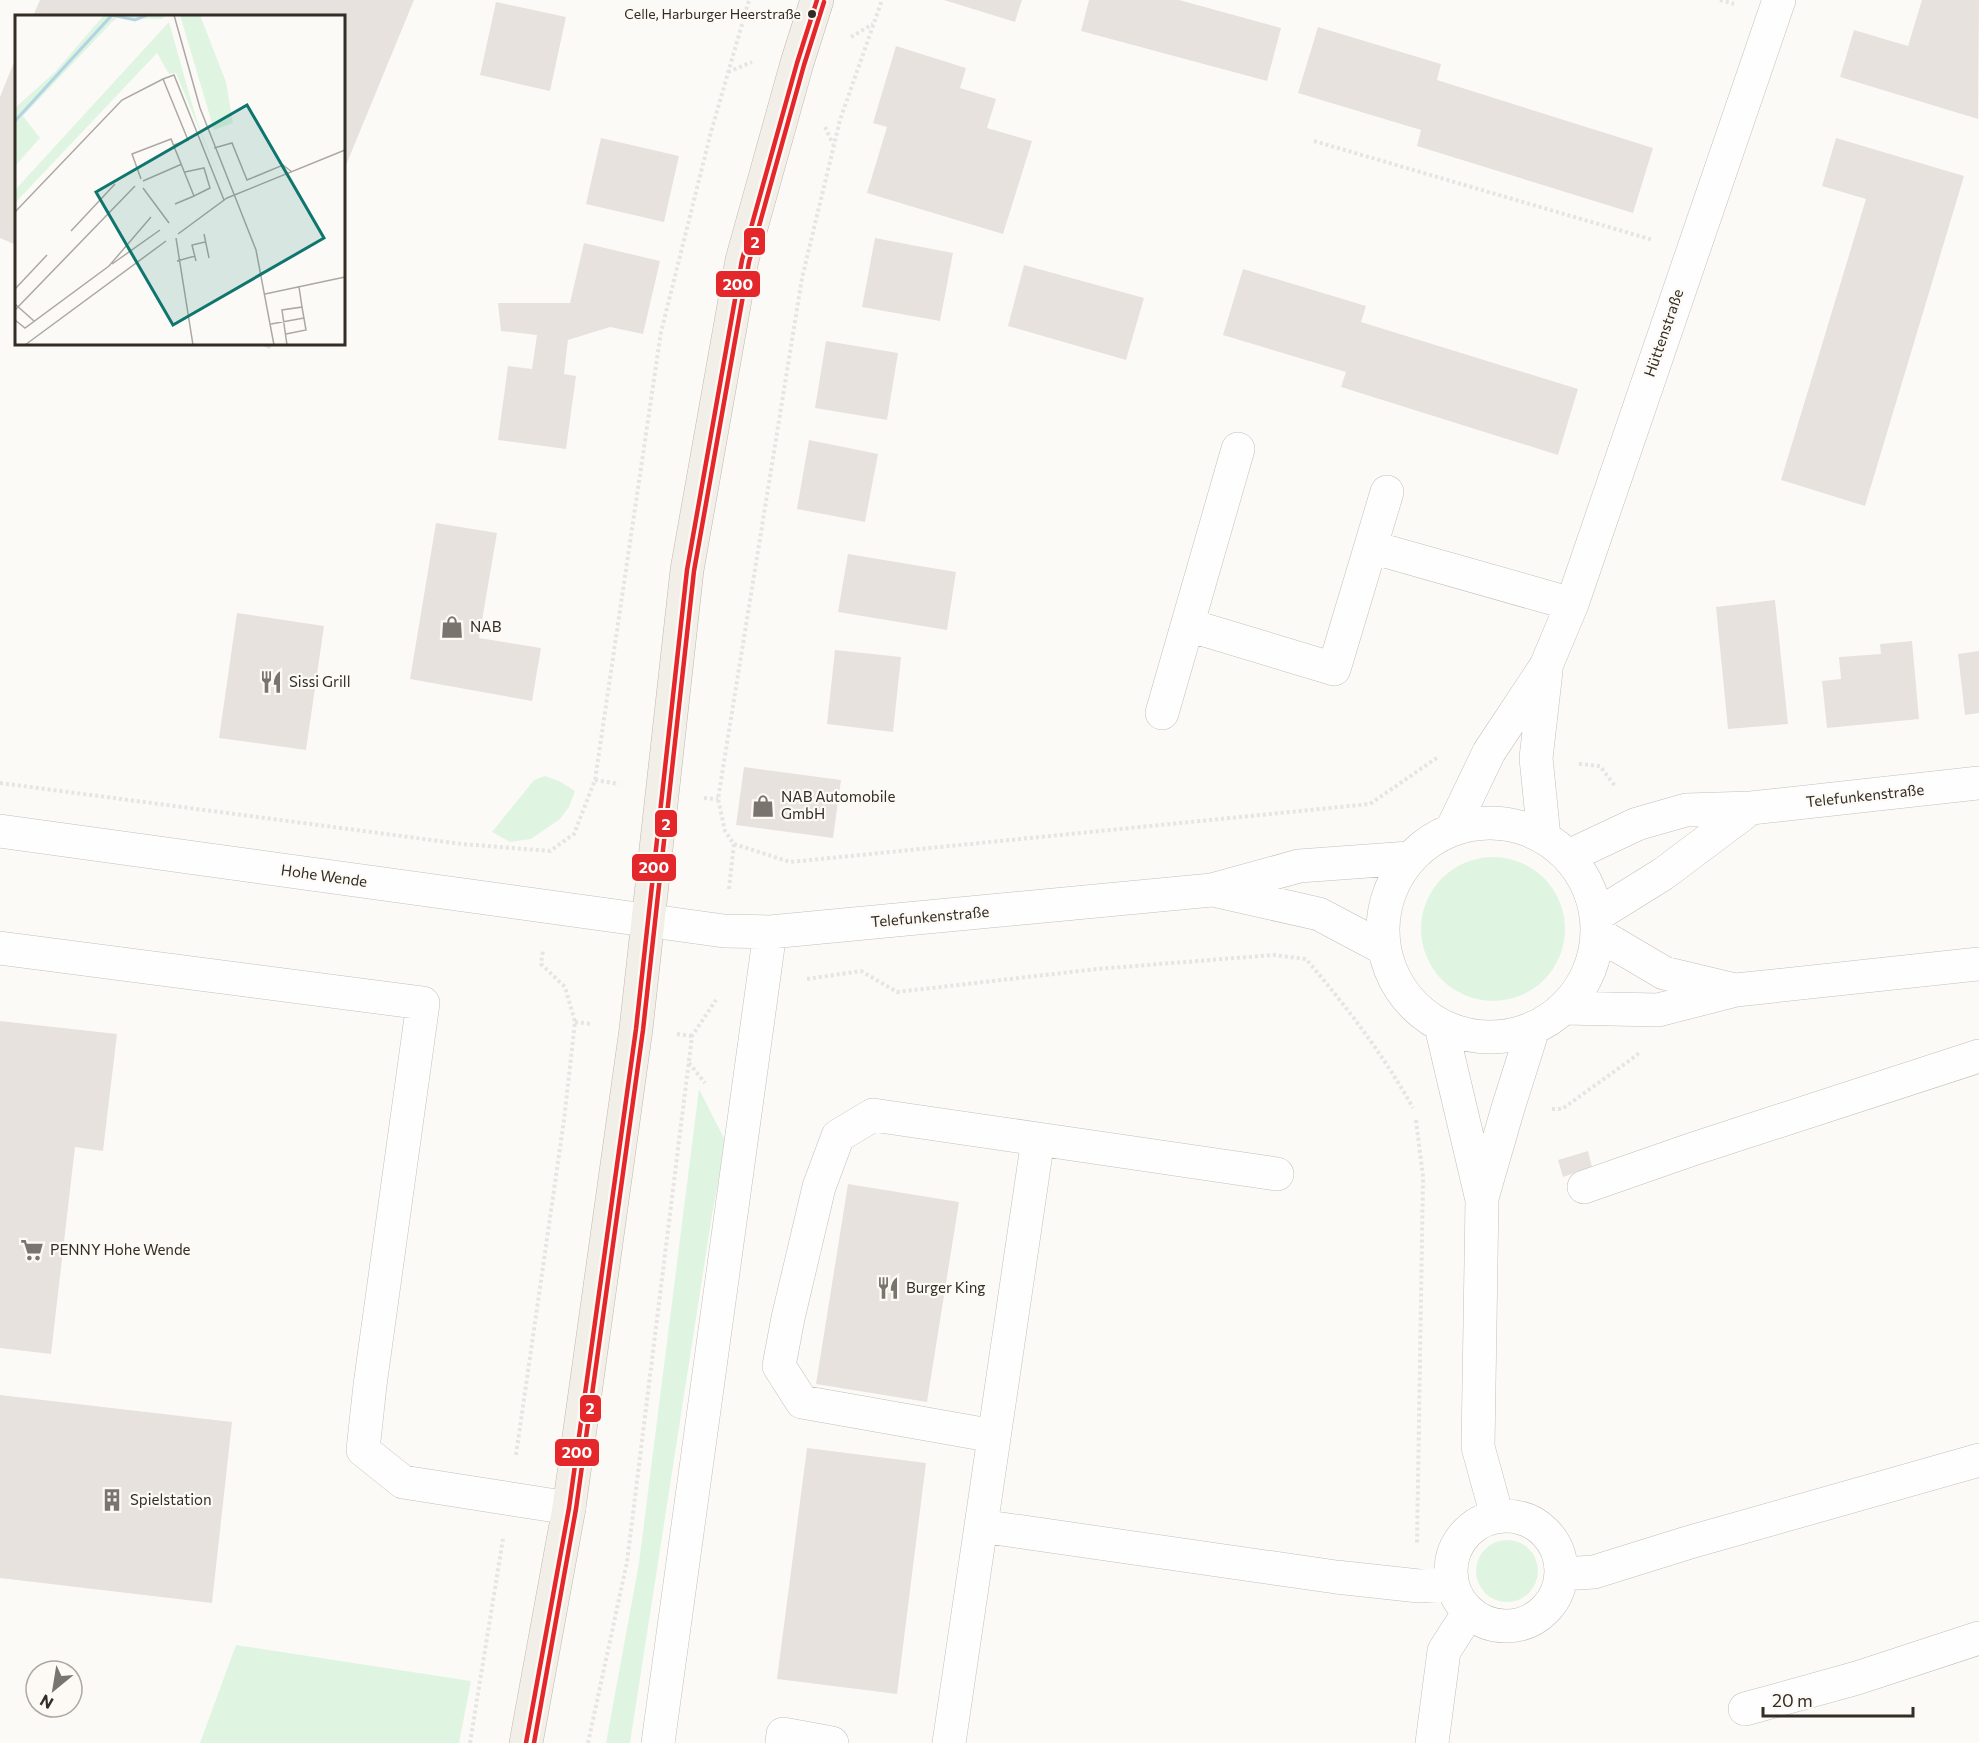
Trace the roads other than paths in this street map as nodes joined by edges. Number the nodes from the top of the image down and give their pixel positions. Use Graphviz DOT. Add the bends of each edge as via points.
graph roads {
  1 [pos="817,0"];
  2 [pos="1779,0"];
  3 [pos="1238,449"];
  4 [pos="1387,492"];
  5 [pos="1371,547"];
  6 [pos="1572,604"];
  7 [pos="1188,625"];
  8 [pos="1546,666"];
  9 [pos="1162,713"];
  10 [pos="1979,783"];
  11 [pos="1751,808"];
  12 [pos="1452,829"];
  13 [pos="0,831"];
  14 [pos="1556,847"];
  15 [pos="1409,858"];
  16 [pos="1212,890"];
  17 [pos="648,920"];
  18 [pos="1598,924"];
  19 [pos="770,932"];
  20 [pos="0,948"];
  21 [pos="1383,948"];
  22 [pos="1979,964"];
  23 [pos="1736,990"];
  24 [pos="1564,1008"];
  25 [pos="1441,1026"];
  26 [pos="1533,1029"];
  27 [pos="1979,1056"];
  28 [pos="1038,1139"];
  29 [pos="1276,1174"];
  30 [pos="1584,1187"];
  31 [pos="1482,1200"];
  32 [pos="994,1436"];
  33 [pos="1979,1460"];
  34 [pos="569,1508"];
  35 [pos="1497,1516"];
  36 [pos="981,1526"];
  37 [pos="1562,1574"];
  38 [pos="1452,1584"];
  39 [pos="1469,1612"];
  40 [pos="1979,1638"];
  41 [pos="1745,1709"];
  42 [pos="526,1743"];
  43 [pos="658,1743"];
  44 [pos="782,1743"];
  45 [pos="832,1743"];
  46 [pos="949,1743"];
  47 [pos="1432,1743"];
  1 -- 17 [label="main road" via="742,260 687,570"];
  2 -- 6 [label="street, Hüttenstraße"];
  3 -- 7 [label="street"];
  4 -- 5 [label="street"];
  5 -- 6 [label="street"];
  5 -- 7 [label="street" via="1334,669"];
  6 -- 8 [label="street, Hüttenstraße"];
  7 -- 9 [label="street"];
  8 -- 12 [label="street" via="1489,752"];
  8 -- 14 [label="street" via="1536,758"];
  10 -- 11 [label="street, Telefunkenstraße"];
  11 -- 14 [label="street, Telefunkenstraße" via="1686,810"];
  11 -- 18 [label="street"];
  12 -- 14 [label="street" via="1483,822 1515,825"];
  12 -- 15 [label="street"];
  13 -- 17 [label="street, Hohe Wende"];
  14 -- 18 [label="street" via="1587,884"];
  15 -- 16 [label="street, Telefunkenstraße" via="1299,866"];
  15 -- 21 [label="street" via="1389,895 1383,916"];
  16 -- 19 [label="street, Telefunkenstraße"];
  16 -- 21 [label="street, Telefunkenstraße" via="1319,914"];
  17 -- 19 [label="street, Telefunkenstraße" via="724,931"];
  17 -- 34 [label="main road"];
  18 -- 23 [label="street" via="1664,973"];
  18 -- 24 [label="street" via="1594,961 1582,987"];
  19 -- 43 [label="street"];
  20 -- 34 [label="street" via="423,1003 363,1450 403,1482"];
  21 -- 25 [label="street" via="1394,979 1414,1006"];
  22 -- 23 [label="street"];
  23 -- 24 [label="street" via="1659,1010"];
  24 -- 26 [label="street"];
  25 -- 26 [label="street" via="1471,1036 1502,1037"];
  25 -- 31 [label="street"];
  26 -- 31 [label="street"];
  27 -- 30 [label="street"];
  28 -- 29 [label="street"];
  28 -- 32 [label="street"];
  28 -- 32 [label="street" via="873,1115 838,1136 819,1187 779,1366 802,1402"];
  31 -- 35 [label="street" via="1478,1446"];
  32 -- 36 [label="street"];
  33 -- 37 [label="street" via="1594,1572"];
  34 -- 42 [label="main road"];
  35 -- 37 [label="street" via="1529,1520 1543,1529 1554,1542"];
  35 -- 38 [label="street" via="1479,1521 1465,1532 1450,1565"];
  36 -- 38 [label="street" via="1336,1577 1419,1586"];
  36 -- 46 [label="street"];
  37 -- 39 [label="street" via="1547,1609 1532,1620 1496,1625"];
  38 -- 39 [label="street"];
  39 -- 47 [label="street" via="1444,1652"];
  40 -- 41 [label="street"];
  44 -- 45 [label="street" via="783,1734"];
}
